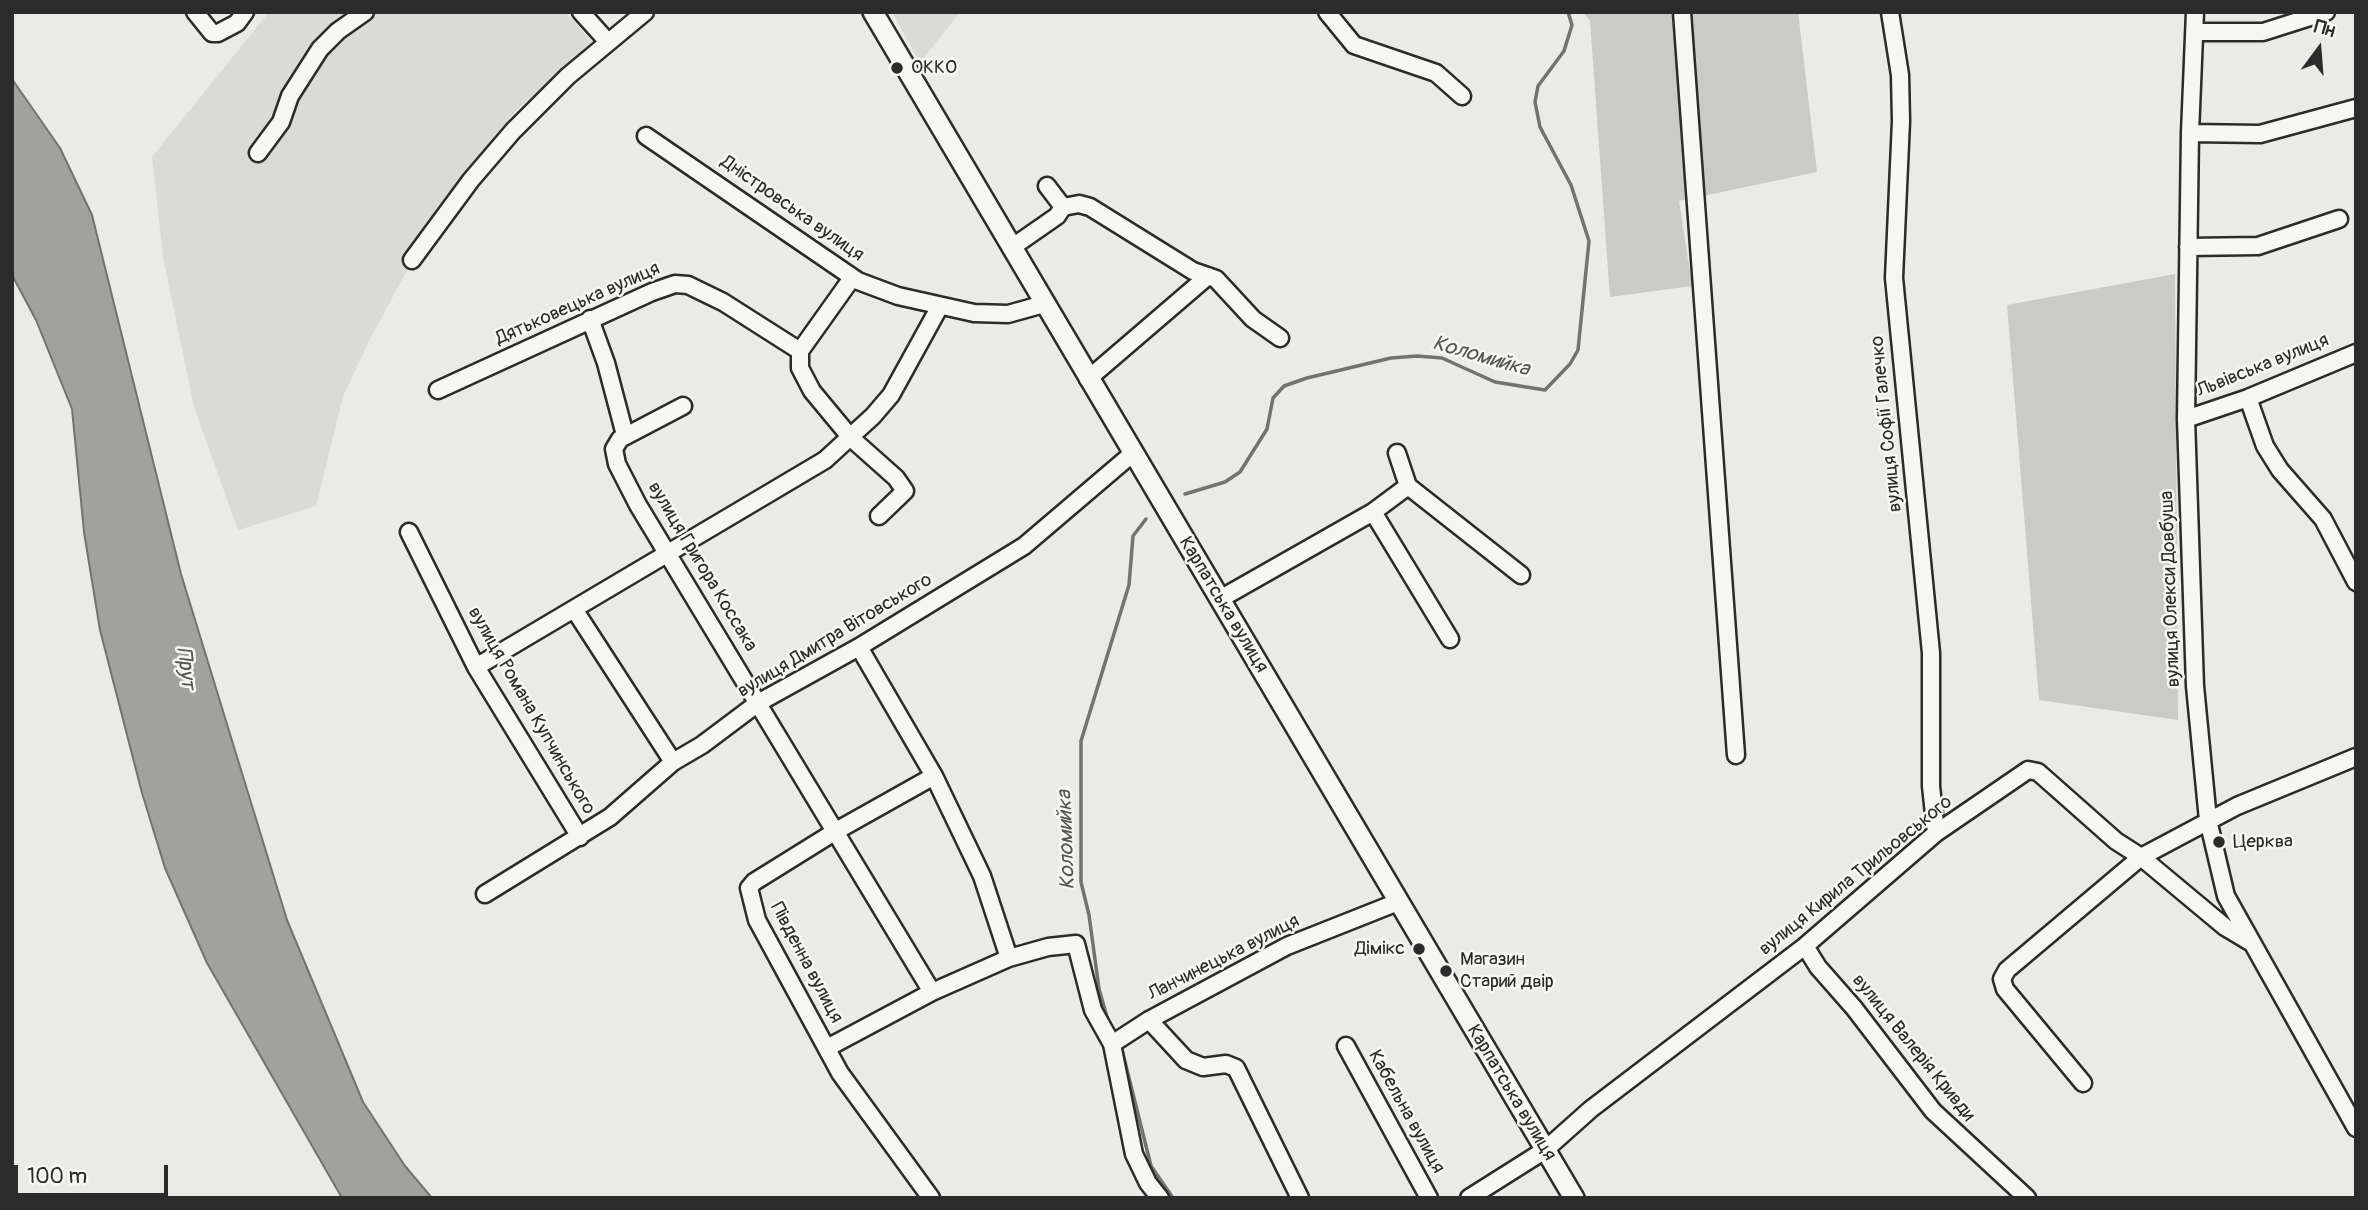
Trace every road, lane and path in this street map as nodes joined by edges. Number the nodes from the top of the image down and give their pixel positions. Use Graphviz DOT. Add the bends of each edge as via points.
graph roads {
  1 [pos="195,12"];
  2 [pos="245,12"];
  3 [pos="365,12"];
  4 [pos="581,12"];
  5 [pos="645,12"];
  6 [pos="873,12"];
  7 [pos="1327,12"];
  8 [pos="1682,12"];
  9 [pos="1890,12"];
  10 [pos="2195,12"];
  11 [pos="2326,12"];
  12 [pos="2195,32"];
  13 [pos="608,42"];
  14 [pos="1462,96"];
  15 [pos="2356,108"];
  16 [pos="2190,133"];
  17 [pos="646,136"];
  18 [pos="258,153"];
  19 [pos="1047,186"];
  20 [pos="1063,207"];
  21 [pos="2339,219"];
  22 [pos="2188,247"];
  23 [pos="1011,248"];
  24 [pos="412,260"];
  25 [pos="1208,276"];
  26 [pos="852,278"];
  27 [pos="1044,304"];
  28 [pos="940,306"];
  29 [pos="590,320"];
  30 [pos="1280,338"];
  31 [pos="800,351"];
  32 [pos="2356,353"];
  33 [pos="1088,379"];
  34 [pos="438,390"];
  35 [pos="2248,398"];
  36 [pos="683,406"];
  37 [pos="2186,419"];
  38 [pos="625,435"];
  39 [pos="851,438"];
  40 [pos="1397,453"];
  41 [pos="1132,454"];
  42 [pos="1408,486"];
  43 [pos="1373,512"];
  44 [pos="879,516"];
  45 [pos="409,532"];
  46 [pos="669,554"];
  47 [pos="1521,575"];
  48 [pos="2356,582"];
  49 [pos="1220,599"];
  50 [pos="574,609"];
  51 [pos="1450,639"];
  52 [pos="859,647"];
  53 [pos="476,667"];
  54 [pos="758,703"];
  55 [pos="1736,755"];
  56 [pos="2356,757"];
  57 [pos="673,762"];
  58 [pos="934,776"];
  59 [pos="2208,820"];
  60 [pos="836,831"];
  61 [pos="1936,833"];
  62 [pos="580,837"];
  63 [pos="2141,857"];
  64 [pos="485,894"];
  65 [pos="1398,902"];
  66 [pos="2251,943"];
  67 [pos="1805,946"];
  68 [pos="1009,958"];
  69 [pos="932,992"];
  70 [pos="1149,1020"];
  71 [pos="1116,1041"];
  72 [pos="1346,1046"];
  73 [pos="827,1048"];
  74 [pos="2083,1083"];
  75 [pos="2356,1128"];
  76 [pos="1545,1150"];
  77 [pos="931,1198"];
  78 [pos="1160,1198"];
  79 [pos="1300,1198"];
  80 [pos="1429,1198"];
  81 [pos="1469,1198"];
  82 [pos="1573,1198"];
  83 [pos="2027,1198"];
  1 -- 2 [label="street" via="212,33 229,29"];
  3 -- 18 [label="street" via="320,49 290,96 281,122"];
  4 -- 13 [label="street"];
  5 -- 13 [label="street"];
  6 -- 23 [label="main road, Карпатська вулиця"];
  7 -- 14 [label="street" via="1354,45 1436,73"];
  8 -- 55 [label="street"];
  9 -- 61 [label="street, вулиця Софії Галечко" via="1900,75 1901,121 1894,278 1931,653 1931,786"];
  10 -- 12 [label="street, вулиця Олекси Довбуша"];
  11 -- 12 [label="street" via="2263,32"];
  12 -- 16 [label="street, вулиця Олекси Довбуша"];
  13 -- 24 [label="street" via="502,142"];
  15 -- 16 [label="street" via="2260,134"];
  16 -- 22 [label="street, вулиця Олекси Довбуша"];
  17 -- 26 [label="street, Дністровська вулиця"];
  19 -- 20 [label="street"];
  20 -- 23 [label="street"];
  20 -- 25 [label="street" via="1090,207"];
  21 -- 22 [label="street" via="2258,246"];
  22 -- 37 [label="street, вулиця Олекси Довбуша"];
  23 -- 27 [label="main road, Карпатська вулиця"];
  25 -- 30 [label="street" via="1223,284 1253,319"];
  25 -- 33 [label="street"];
  26 -- 28 [label="street, Дністровська вулиця"];
  26 -- 31 [label="street"];
  27 -- 28 [label="street, Дністровська вулиця" via="996,315"];
  27 -- 33 [label="main road, Карпатська вулиця"];
  28 -- 39 [label="street" via="891,395"];
  29 -- 31 [label="street, Дятьковецька вулиця" via="664,287 682,284 705,292"];
  29 -- 34 [label="street, Дятьковецька вулиця"];
  29 -- 38 [label="street"];
  31 -- 39 [label="street" via="800,368 812,391"];
  32 -- 35 [label="street, Львівська вулиця"];
  33 -- 41 [label="main road, Карпатська вулиця"];
  35 -- 37 [label="street, Львівська вулиця"];
  35 -- 48 [label="street" via="2267,449 2323,519"];
  36 -- 38 [label="street"];
  37 -- 59 [label="street, вулиця Олекси Довбуша" via="2194,685"];
  38 -- 46 [label="street, вулиця Григора Коссака" via="615,446 617,464"];
  39 -- 44 [label="street" via="905,491"];
  39 -- 46 [label="street" via="808,472"];
  40 -- 42 [label="street"];
  41 -- 49 [label="main road, Карпатська вулиця"];
  41 -- 52 [label="street, вулиця Дмитра Вітовського" via="1024,546"];
  42 -- 43 [label="street"];
  42 -- 47 [label="street"];
  43 -- 49 [label="street"];
  43 -- 51 [label="street"];
  45 -- 53 [label="street, вулиця Романа Купчинського"];
  46 -- 50 [label="street"];
  46 -- 54 [label="street, вулиця Григора Коссака"];
  49 -- 65 [label="main road, Карпатська вулиця"];
  50 -- 53 [label="street"];
  50 -- 57 [label="street"];
  52 -- 54 [label="street, вулиця Дмитра Вітовського"];
  52 -- 58 [label="street"];
  53 -- 62 [label="street, вулиця Романа Купчинського"];
  54 -- 57 [label="street, вулиця Дмитра Вітовського"];
  54 -- 60 [label="street, вулиця Григора Коссака"];
  56 -- 59 [label="street"];
  57 -- 62 [label="street, вулиця Дмитра Вітовського"];
  58 -- 60 [label="street, Південна вулиця"];
  58 -- 68 [label="street" via="986,884"];
  59 -- 63 [label="street"];
  59 -- 66 [label="street, вулиця Олекси Довбуша" via="2223,890"];
  60 -- 69 [label="street, вулиця Григора Коссака"];
  60 -- 73 [label="street, Південна вулиця" via="749,888 757,920"];
  61 -- 63 [label="street, вулиця Кирила Трильовського" via="2033,769"];
  61 -- 67 [label="street, вулиця Кирила Трильовського"];
  62 -- 64 [label="street, вулиця Дмитра Вітовського"];
  63 -- 66 [label="street"];
  63 -- 74 [label="street" via="2002,979 2005,989"];
  65 -- 70 [label="street, Ланчинецька вулиця" via="1287,946"];
  65 -- 76 [label="main road, Карпатська вулиця"];
  66 -- 75 [label="street, вулиця Олекси Довбуша"];
  67 -- 76 [label="street, вулиця Кирила Трильовського" via="1601,1101"];
  67 -- 83 [label="street, вулиця Валерія Кривди" via="1933,1111"];
  68 -- 69 [label="street"];
  68 -- 71 [label="street" via="1076,944 1093,1010"];
  69 -- 73 [label="street"];
  70 -- 71 [label="street, Ланчинецька вулиця"];
  70 -- 79 [label="street" via="1186,1060 1203,1067 1234,1066"];
  71 -- 78 [label="street" via="1131,1142 1144,1176"];
  72 -- 80 [label="street, Кабельна вулиця"];
  73 -- 77 [label="street, Південна вулиця" via="852,1093"];
  76 -- 81 [label="street, вулиця Кирила Трильовського"];
  76 -- 82 [label="main road, Карпатська вулиця"];
}
